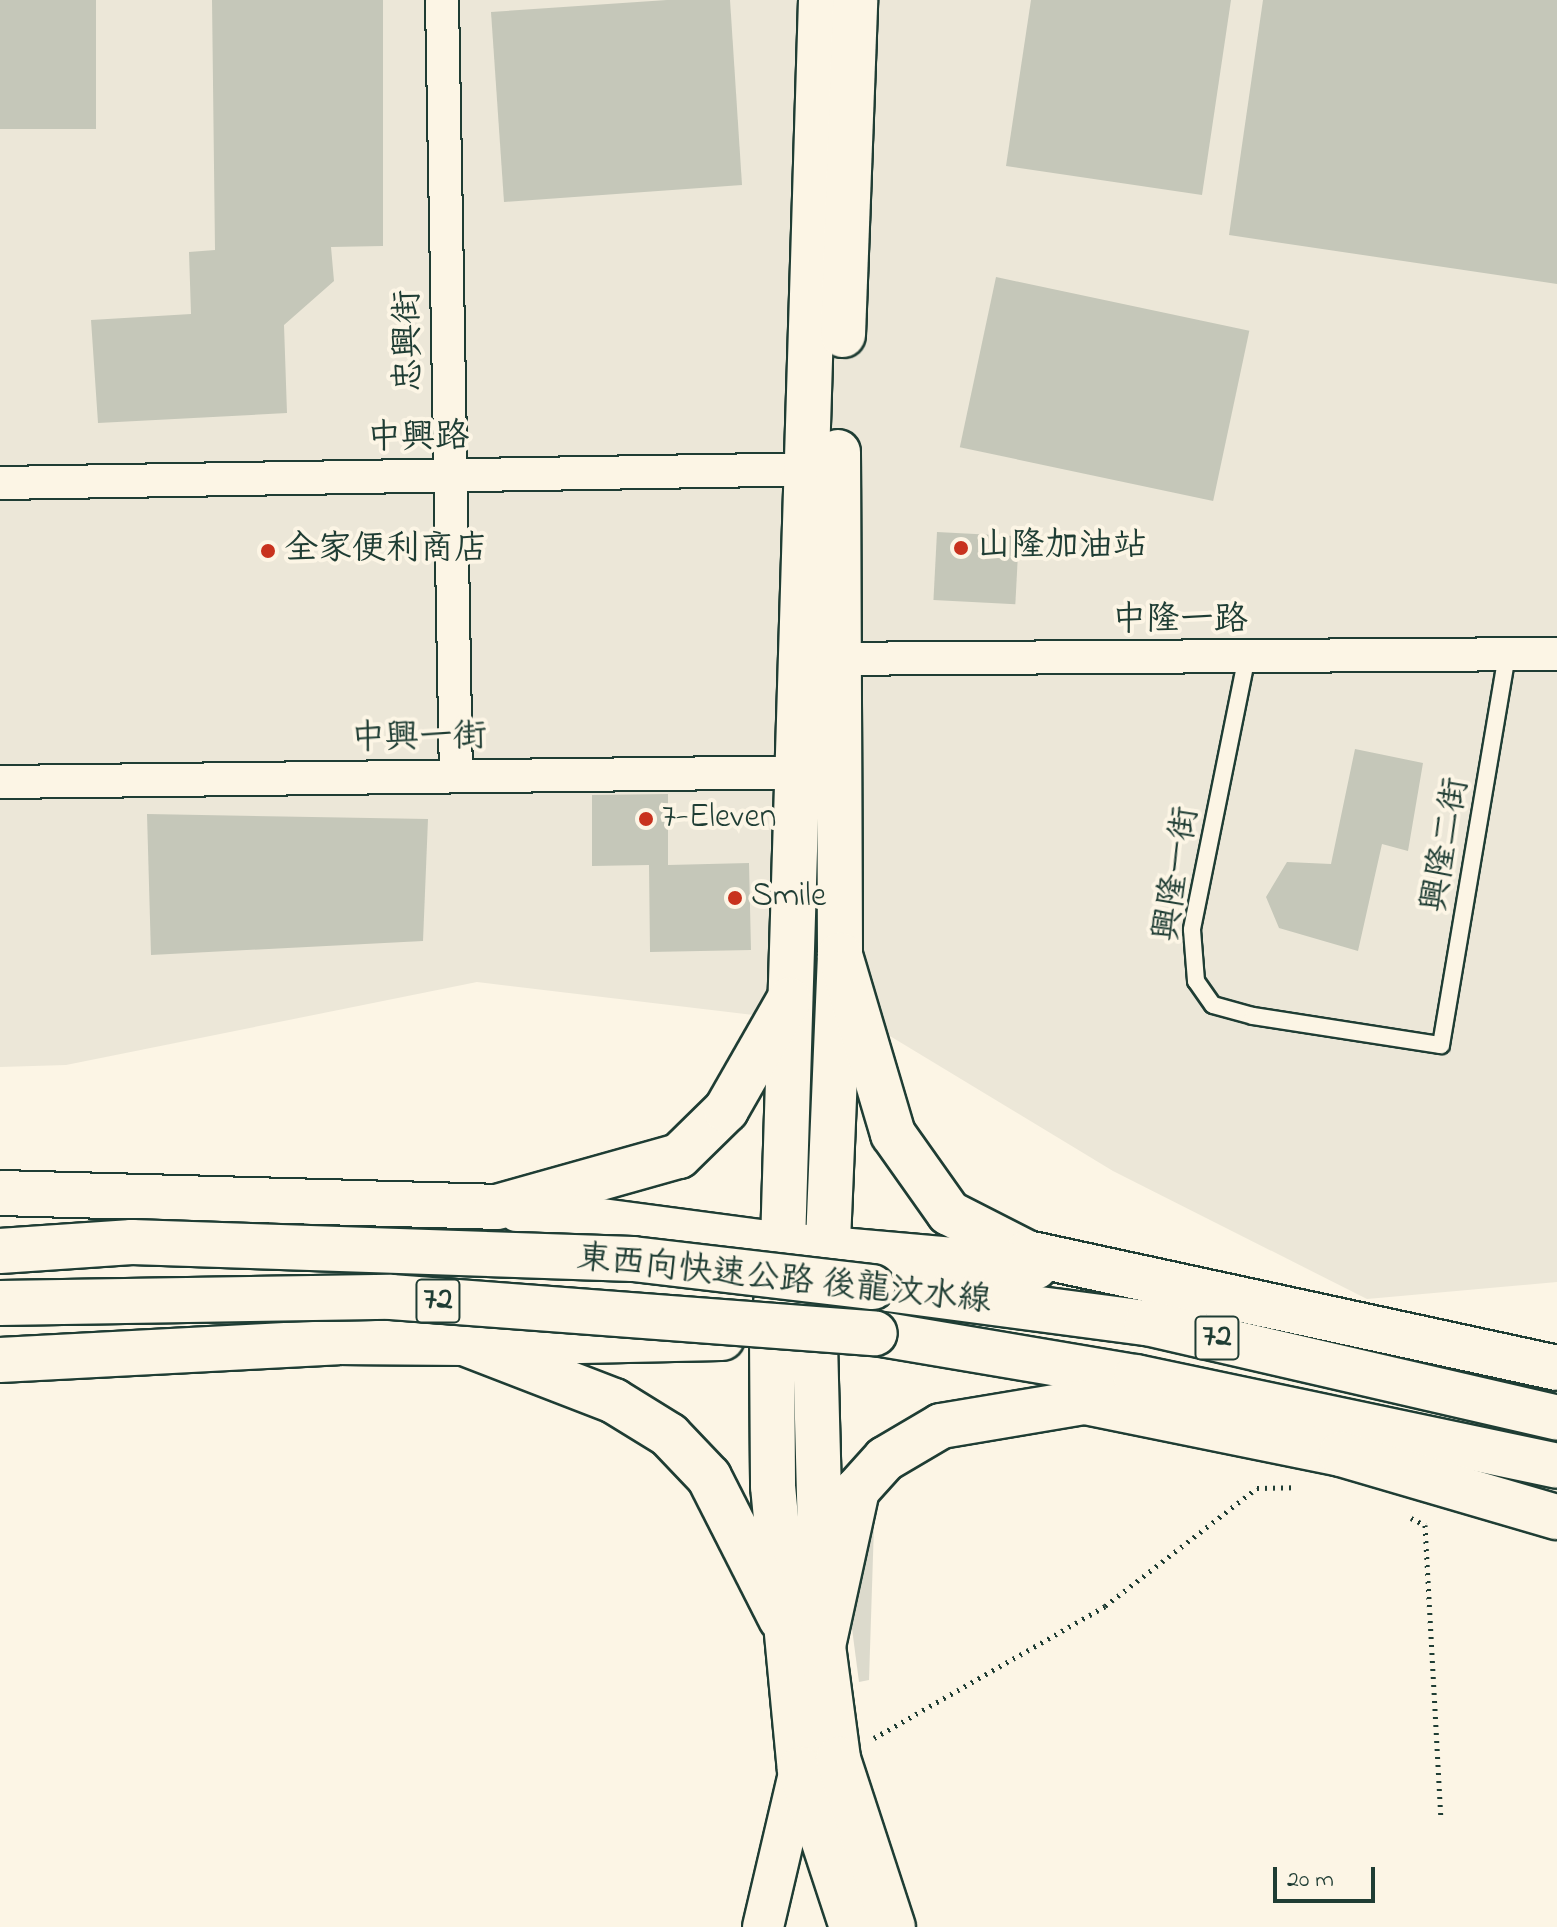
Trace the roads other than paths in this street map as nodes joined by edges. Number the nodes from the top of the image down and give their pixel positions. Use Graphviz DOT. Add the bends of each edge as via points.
graph roads {
  1 [pos="442,0"];
  2 [pos="821,0"];
  3 [pos="855,0"];
  4 [pos="824,469"];
  5 [pos="450,477"];
  6 [pos="0,483"];
  7 [pos="1557,654"];
  8 [pos="1507,656"];
  9 [pos="822,659"];
  10 [pos="1246,661"];
  11 [pos="839,770"];
  12 [pos="796,774"];
  13 [pos="456,776"];
  14 [pos="0,782"];
  15 [pos="840,955"];
  16 [pos="789,1000"];
  17 [pos="1441,1045"];
  18 [pos="0,1193"];
  19 [pos="497,1207"];
  20 [pos="828,1244"];
  21 [pos="783,1245"];
  22 [pos="0,1251"];
  23 [pos="1157,1280"];
  24 [pos="0,1303"];
  25 [pos="772,1337"];
  26 [pos="815,1342"];
  27 [pos="464,1343"];
  28 [pos="0,1360"];
  29 [pos="1557,1368"];
  30 [pos="1085,1402"];
  31 [pos="1557,1418"];
  32 [pos="1557,1466"];
  33 [pos="1557,1517"];
  34 [pos="781,1619"];
  35 [pos="823,1646"];
  36 [pos="819,1764"];
  37 [pos="763,1927"];
  38 [pos="852,1927"];
  39 [pos="893,1927"];
  1 -- 5 [label="street, 忠興街"];
  2 -- 4 [label="main road"];
  3 -- 4 [label="main road"];
  4 -- 5 [label="street, 中興路"];
  4 -- 9 [label="main road"];
  5 -- 6 [label="street, 中興路"];
  5 -- 13 [label="street, 忠興街"];
  7 -- 8 [label="street, 中隆一路"];
  8 -- 10 [label="street, 中隆一路"];
  8 -- 17 [label="lane, 興隆二街"];
  9 -- 10 [label="street, 中隆一路"];
  9 -- 11 [label="main road"];
  9 -- 12 [label="main road"];
  10 -- 17 [label="lane, 興隆一街" via="1192,930 1196,981 1213,1005 1253,1016"];
  11 -- 12 [label="street, 中興一街"];
  11 -- 15 [label="main road"];
  12 -- 13 [label="street, 中興一街"];
  12 -- 16 [label="main road"];
  13 -- 14 [label="street, 中興一街"];
  15 -- 20 [label="main road"];
  15 -- 23 [label="main road" via="893,1134 949,1213 1027,1253"];
  16 -- 19 [label="main road" via="726,1110 679,1156"];
  16 -- 21 [label="main road"];
  18 -- 19 [label="main road"];
  19 -- 21 [label="main road"];
  20 -- 21 [label="main road"];
  20 -- 23 [label="main road"];
  20 -- 26 [label="main road"];
  21 -- 25 [label="main road"];
  22 -- 31 [label="main road, 東西向快速公路 後龍汶水線 / 72, bridge" via="132,1242 633,1259 1147,1323"];
  23 -- 29 [label="main road"];
  24 -- 32 [label="main road, 東西向快速公路 後龍汶水線 / 72, bridge" via="391,1297 875,1333 1136,1377"];
  25 -- 26 [label="main road"];
  25 -- 27 [label="main road"];
  25 -- 34 [label="main road"];
  26 -- 30 [label="main road"];
  26 -- 35 [label="main road"];
  27 -- 28 [label="main road" via="338,1342"];
  27 -- 34 [label="main road" via="614,1401 669,1435 709,1477"];
  30 -- 33 [label="main road" via="1341,1454"];
  30 -- 35 [label="main road" via="941,1426 885,1459 857,1490"];
  34 -- 36 [label="main road"];
  35 -- 36 [label="main road"];
  36 -- 37 [label="street"];
  36 -- 38 [label="main road"];
  36 -- 39 [label="main road"];
}
